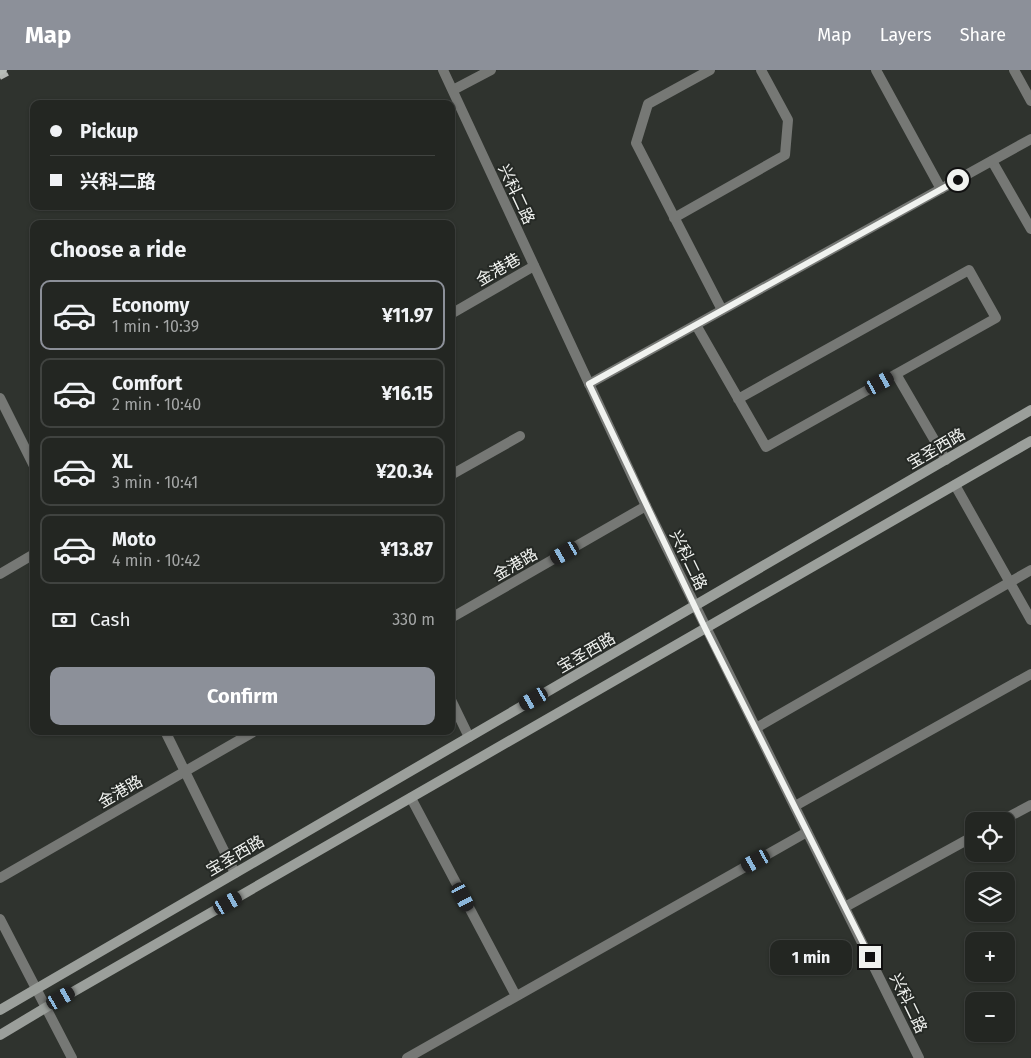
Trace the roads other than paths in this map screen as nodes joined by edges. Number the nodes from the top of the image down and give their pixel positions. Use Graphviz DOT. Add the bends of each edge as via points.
graph roads {
  1 [pos="443,70"];
  2 [pos="491,70"];
  3 [pos="710,70"];
  4 [pos="760,70"];
  5 [pos="876,70"];
  6 [pos="1014,70"];
  7 [pos="453,90"];
  8 [pos="1031,101"];
  9 [pos="1031,139"];
  10 [pos="992,161"];
  11 [pos="941,189"];
  12 [pos="674,218"];
  13 [pos="1031,229"];
  14 [pos="534,266"];
  15 [pos="722,310"];
  16 [pos="455,312"];
  17 [pos="696,324"];
  18 [pos="896,374"];
  19 [pos="589,384"];
  20 [pos="0,398"];
  21 [pos="738,399"];
  22 [pos="1031,410"];
  23 [pos="520,436"];
  24 [pos="1031,441"];
  25 [pos="30,458"];
  26 [pos="946,460"];
  27 [pos="455,473"];
  28 [pos="955,484"];
  29 [pos="646,506"];
  30 [pos="30,556"];
  31 [pos="1031,570"];
  32 [pos="0,574"];
  33 [pos="1010,582"];
  34 [pos="695,606"];
  35 [pos="455,616"];
  36 [pos="1031,620"];
  37 [pos="705,628"];
  38 [pos="1031,674"];
  39 [pos="455,708"];
  40 [pos="756,728"];
  41 [pos="167,735"];
  42 [pos="247,735"];
  43 [pos="470,736"];
  44 [pos="185,771"];
  45 [pos="411,798"];
  46 [pos="1031,805"];
  47 [pos="795,806"];
  48 [pos="1015,814"];
  49 [pos="807,832"];
  50 [pos="965,841"];
  51 [pos="235,873"];
  52 [pos="0,878"];
  53 [pos="845,907"];
  54 [pos="0,919"];
  55 [pos="35,988"];
  56 [pos="516,996"];
  57 [pos="45,1008"];
  58 [pos="0,1010"];
  59 [pos="0,1035"];
  60 [pos="72,1058"];
  61 [pos="407,1058"];
  62 [pos="919,1058"];
  1 -- 7 [label="street, 兴科二路"];
  2 -- 7 [label="street"];
  3 -- 12 [label="street" via="648,104 636,143"];
  4 -- 12 [label="street" via="788,120 785,156"];
  5 -- 11 [label="street"];
  6 -- 8 [label="street"];
  7 -- 14 [label="street, 兴科二路"];
  9 -- 10 [label="street"];
  10 -- 11 [label="street"];
  10 -- 13 [label="street"];
  11 -- 15 [label="street"];
  12 -- 15 [label="street"];
  14 -- 16 [label="street, 金港巷"];
  14 -- 19 [label="street, 兴科二路"];
  15 -- 17 [label="street"];
  17 -- 19 [label="street"];
  17 -- 21 [label="street"];
  18 -- 21 [label="street" via="766,446"];
  18 -- 21 [label="street" via="996,318 969,270"];
  18 -- 26 [label="street"];
  19 -- 29 [label="street, 兴科二路"];
  20 -- 25 [label="street"];
  22 -- 26 [label="main road, 宝圣西路"];
  23 -- 27 [label="street"];
  24 -- 28 [label="main road"];
  26 -- 34 [label="main road, 宝圣西路"];
  28 -- 33 [label="street"];
  28 -- 37 [label="main road"];
  29 -- 34 [label="street, 兴科二路"];
  29 -- 35 [label="street, 金港路"];
  30 -- 32 [label="street"];
  31 -- 33 [label="street"];
  33 -- 36 [label="street"];
  33 -- 40 [label="street"];
  34 -- 37 [label="street, 兴科二路"];
  34 -- 43 [label="main road, 宝圣西路"];
  37 -- 40 [label="street, 兴科二路"];
  37 -- 45 [label="main road"];
  38 -- 47 [label="street"];
  39 -- 43 [label="street"];
  40 -- 47 [label="street, 兴科二路"];
  41 -- 44 [label="street"];
  42 -- 44 [label="street, 金港路"];
  43 -- 51 [label="main road, 宝圣西路"];
  44 -- 51 [label="street"];
  44 -- 52 [label="street, 金港路"];
  45 -- 56 [label="street"];
  45 -- 57 [label="main road"];
  46 -- 48 [label="street"];
  47 -- 49 [label="street, 兴科二路"];
  49 -- 53 [label="street, 兴科二路"];
  49 -- 56 [label="street"];
  50 -- 53 [label="street"];
  51 -- 55 [label="main road, 宝圣西路"];
  53 -- 62 [label="street, 兴科二路"];
  54 -- 55 [label="street"];
  55 -- 57 [label="street"];
  55 -- 58 [label="main road, 宝圣西路"];
  56 -- 61 [label="street"];
  57 -- 59 [label="main road"];
  57 -- 60 [label="street"];
}
